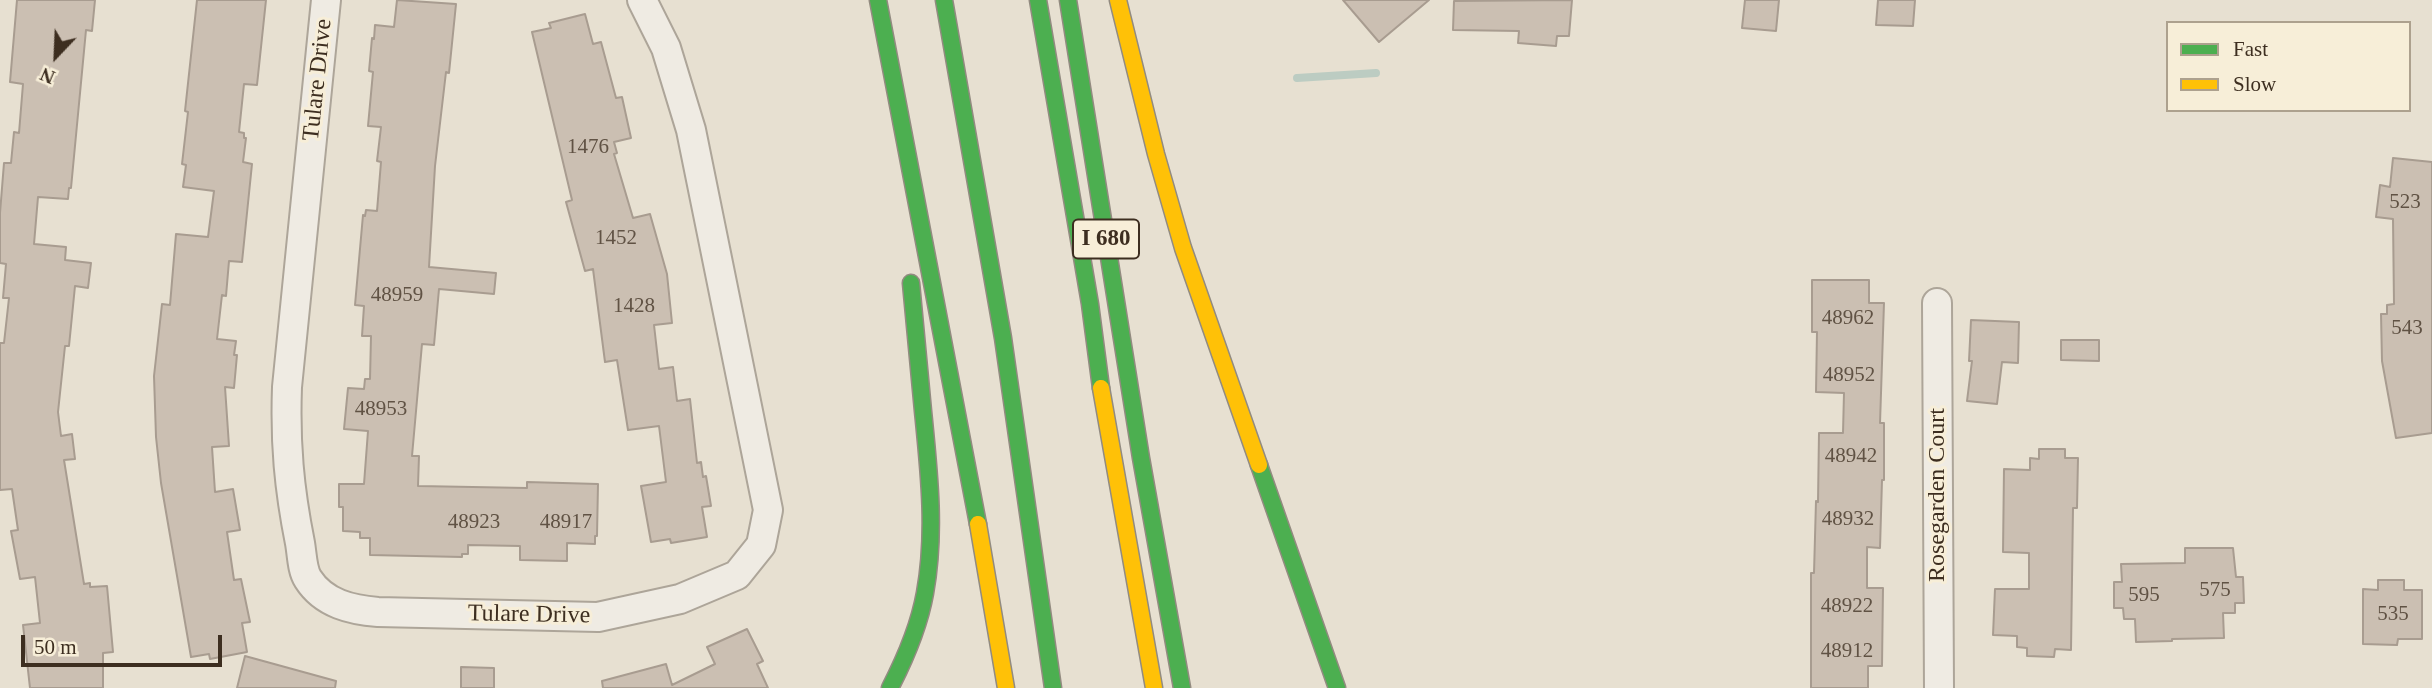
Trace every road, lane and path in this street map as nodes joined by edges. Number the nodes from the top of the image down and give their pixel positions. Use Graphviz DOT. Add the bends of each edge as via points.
graph roads {
  1 [pos="326,0"];
  2 [pos="642,0"];
  3 [pos="878,0"];
  4 [pos="944,0"];
  5 [pos="1038,0"];
  6 [pos="1068,0"];
  7 [pos="1118,0"];
  8 [pos="882,24"];
  9 [pos="905,225"];
  10 [pos="909,265"];
  11 [pos="1937,303"];
  12 [pos="890,688"];
  13 [pos="1006,688"];
  14 [pos="1054,688"];
  15 [pos="1154,688"];
  16 [pos="1182,688"];
  17 [pos="1337,688"];
  18 [pos="1939,688"];
  1 -- 2 [label="street, Tulare Drive" via="287,387 290,494 306,578 320,593 349,609 598,617 680,599 737,575 761,545 768,510 691,130 666,48"];
  3 -- 8 [label="highway"];
  4 -- 14 [label="highway" via="1003,338"];
  5 -- 15 [label="highway, I 680"];
  6 -- 16 [label="highway, I 680"];
  7 -- 17 [label="highway" via="1184,248"];
  8 -- 9 [label="highway"];
  8 -- 13 [label="highway"];
  10 -- 12 [label="highway" via="930,481 932,553 920,620"];
  11 -- 18 [label="street, Rosegarden Court"];
}
